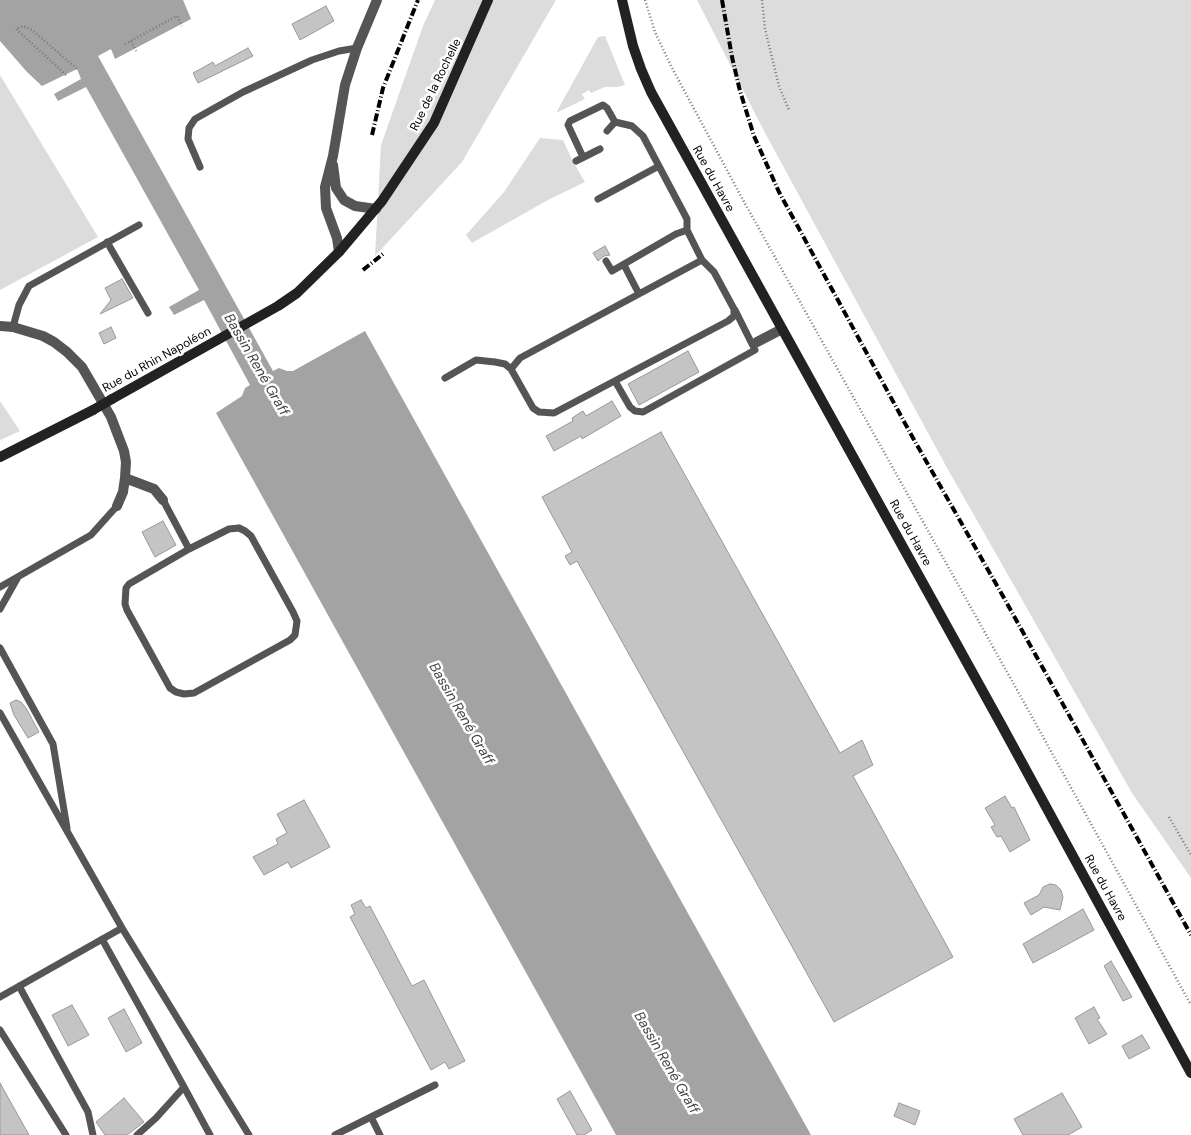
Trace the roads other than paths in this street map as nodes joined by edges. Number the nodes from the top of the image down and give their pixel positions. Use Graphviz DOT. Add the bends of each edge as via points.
graph roads {
  1 [pos="377,0"];
  2 [pos="488,0"];
  3 [pos="622,0"];
  4 [pos="357,48"];
  5 [pos="616,122"];
  6 [pos="607,131"];
  7 [pos="600,149"];
  8 [pos="333,156"];
  9 [pos="659,166"];
  10 [pos="200,167"];
  11 [pos="598,199"];
  12 [pos="379,205"];
  13 [pos="139,225"];
  14 [pos="687,230"];
  15 [pos="107,242"];
  16 [pos="339,252"];
  17 [pos="702,260"];
  18 [pos="606,261"];
  19 [pos="624,265"];
  20 [pos="639,294"];
  21 [pos="734,309"];
  22 [pos="148,312"];
  23 [pos="0,326"];
  24 [pos="12,327"];
  25 [pos="782,329"];
  26 [pos="755,343"];
  27 [pos="511,369"];
  28 [pos="445,378"];
  29 [pos="615,381"];
  30 [pos="0,457"];
  31 [pos="125,478"];
  32 [pos="163,500"];
  33 [pos="117,506"];
  34 [pos="189,550"];
  35 [pos="18,577"];
  36 [pos="0,587"];
  37 [pos="0,609"];
  38 [pos="0,648"];
  39 [pos="0,714"];
  40 [pos="68,834"];
  41 [pos="122,928"];
  42 [pos="102,939"];
  43 [pos="19,986"];
  44 [pos="0,997"];
  45 [pos="0,1030"];
  46 [pos="1191,1073"];
  47 [pos="435,1085"];
  48 [pos="184,1087"];
  49 [pos="371,1117"];
  50 [pos="66,1135"];
  51 [pos="94,1135"];
  52 [pos="137,1135"];
  53 [pos="210,1135"];
  54 [pos="249,1135"];
  55 [pos="335,1135"];
  56 [pos="380,1135"];
  1 -- 4 [label="street"];
  2 -- 12 [label="main road, Rue de la Rochelle" via="434,123"];
  3 -- 25 [label="main road, Rue du Havre" via="636,54 651,92"];
  4 -- 8 [label="street" via="345,85"];
  4 -- 10 [label="lane" via="312,60 195,119 189,128 188,139"];
  5 -- 6 [label="lane"];
  5 -- 7 [label="lane" via="603,105 570,121 568,125 580,159"];
  5 -- 9 [label="lane" via="632,126 643,136"];
  8 -- 12 [label="street" via="334,176 344,200 355,206"];
  8 -- 16 [label="street" via="325,198 338,238"];
  9 -- 11 [label="lane"];
  9 -- 14 [label="lane" via="687,219"];
  12 -- 16 [label="main road, Rue du Rhin Napoléon"];
  13 -- 15 [label="lane"];
  14 -- 17 [label="lane"];
  14 -- 19 [label="lane"];
  15 -- 22 [label="lane"];
  15 -- 24 [label="lane" via="29,286"];
  16 -- 30 [label="main road, Rue du Rhin Napoléon, bridge" via="297,293 252,321 94,410"];
  17 -- 20 [label="lane"];
  17 -- 21 [label="lane" via="714,272"];
  18 -- 19 [label="lane" via="612,271"];
  19 -- 20 [label="lane"];
  20 -- 27 [label="lane" via="520,358"];
  21 -- 26 [label="lane"];
  21 -- 29 [label="lane" via="734,316 728,321"];
  23 -- 24 [label="street"];
  24 -- 31 [label="street" via="54,342 82,367 120,437 126,462"];
  25 -- 26 [label="street"];
  25 -- 46 [label="main road, Rue du Havre"];
  26 -- 29 [label="lane" via="755,350 643,412 630,407"];
  27 -- 28 [label="lane" via="505,364 476,360"];
  27 -- 29 [label="lane" via="533,408 539,412 554,413"];
  31 -- 32 [label="street" via="154,489"];
  31 -- 33 [label="street"];
  32 -- 34 [label="lane"];
  33 -- 35 [label="lane" via="91,535"];
  34 -- 34 [label="lane" via="129,584 124,596 127,610 170,688 184,694 194,694 290,640 297,630 293,612 251,536 245,531 229,529"];
  35 -- 36 [label="lane"];
  35 -- 37 [label="lane"];
  38 -- 40 [label="lane" via="53,744"];
  39 -- 40 [label="lane"];
  40 -- 41 [label="lane"];
  41 -- 42 [label="lane"];
  41 -- 54 [label="lane"];
  42 -- 43 [label="lane"];
  42 -- 48 [label="lane"];
  43 -- 44 [label="lane"];
  43 -- 51 [label="lane" via="88,1112"];
  45 -- 50 [label="lane"];
  47 -- 49 [label="lane"];
  48 -- 52 [label="lane"];
  48 -- 53 [label="lane"];
  49 -- 55 [label="lane"];
  49 -- 56 [label="lane"];
}
